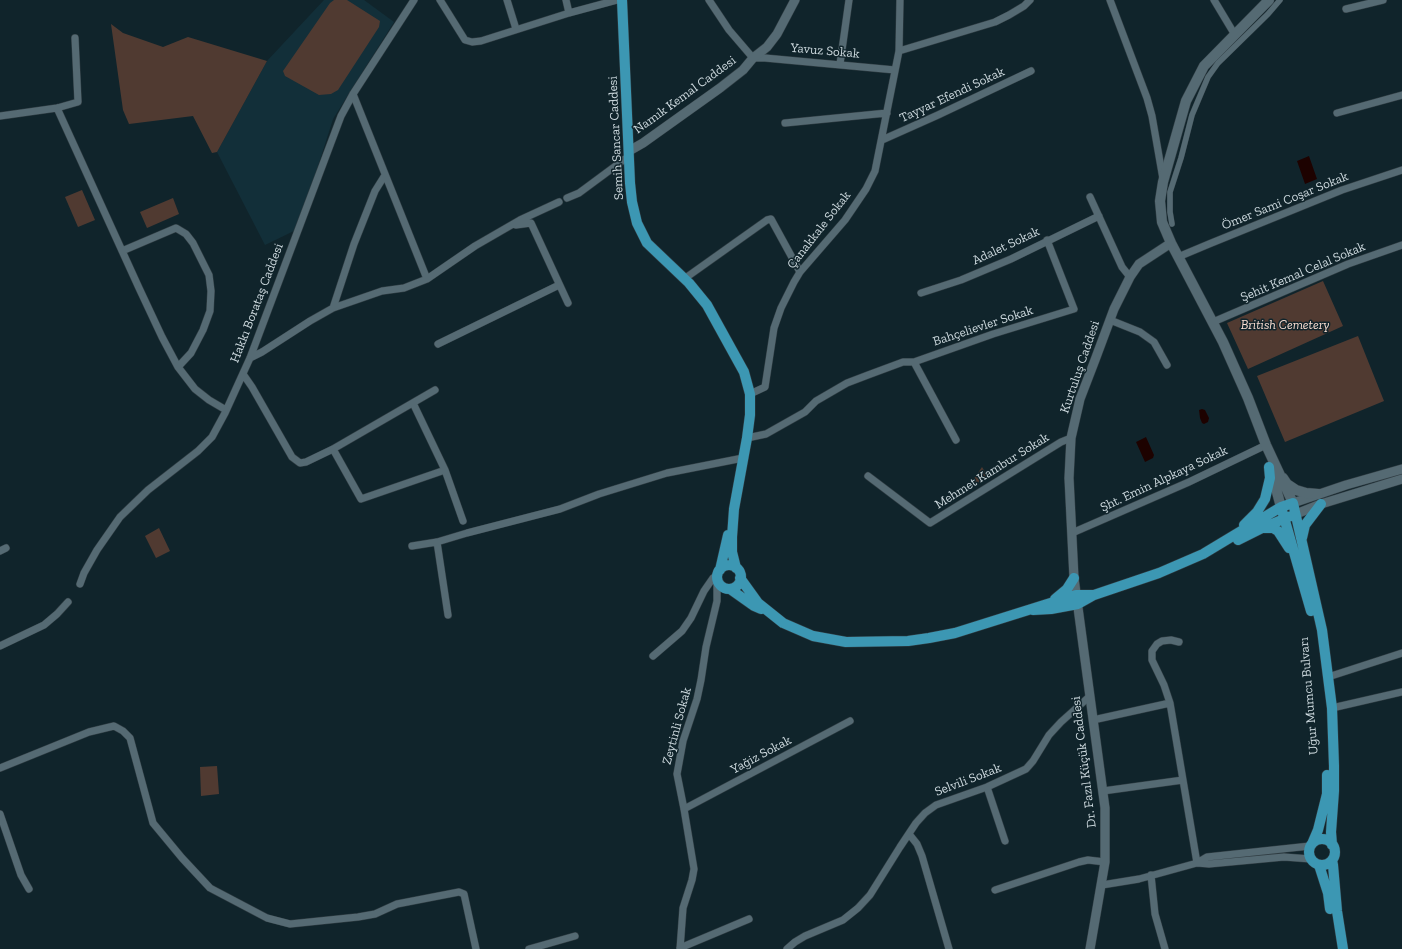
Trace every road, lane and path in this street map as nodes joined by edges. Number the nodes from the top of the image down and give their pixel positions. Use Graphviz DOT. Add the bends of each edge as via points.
graph roads {
  1 [pos="414,0"];
  2 [pos="440,0"];
  3 [pos="507,0"];
  4 [pos="566,0"];
  5 [pos="617,0"];
  6 [pos="622,0"];
  7 [pos="709,0"];
  8 [pos="795,0"];
  9 [pos="849,0"];
  10 [pos="900,0"];
  11 [pos="1030,0"];
  12 [pos="1110,0"];
  13 [pos="1214,0"];
  14 [pos="1269,0"];
  15 [pos="1280,0"];
  16 [pos="1382,0"];
  17 [pos="1346,9"];
  18 [pos="569,13"];
  19 [pos="516,29"];
  20 [pos="1235,35"];
  21 [pos="75,38"];
  22 [pos="899,51"];
  23 [pos="753,58"];
  24 [pos="840,64"];
  25 [pos="895,70"];
  26 [pos="1031,71"];
  27 [pos="353,94"];
  28 [pos="1402,95"];
  29 [pos="57,108"];
  30 [pos="887,113"];
  31 [pos="1337,113"];
  32 [pos="0,116"];
  33 [pos="785,124"];
  34 [pos="882,140"];
  35 [pos="629,153"];
  36 [pos="1402,170"];
  37 [pos="385,175"];
  38 [pos="1163,182"];
  39 [pos="1090,197"];
  40 [pos="567,198"];
  41 [pos="558,202"];
  42 [pos="1099,216"];
  43 [pos="1172,224"];
  44 [pos="510,226"];
  45 [pos="1047,240"];
  46 [pos="1171,243"];
  47 [pos="1402,245"];
  48 [pos="122,251"];
  49 [pos="1178,257"];
  50 [pos="800,272"];
  51 [pos="1130,277"];
  52 [pos="427,279"];
  53 [pos="684,279"];
  54 [pos="559,285"];
  55 [pos="921,293"];
  56 [pos="568,303"];
  57 [pos="334,308"];
  58 [pos="1110,320"];
  59 [pos="1213,322"];
  60 [pos="438,344"];
  61 [pos="250,358"];
  62 [pos="914,362"];
  63 [pos="1167,365"];
  64 [pos="178,367"];
  65 [pos="243,374"];
  66 [pos="435,390"];
  67 [pos="750,394"];
  68 [pos="413,403"];
  69 [pos="226,410"];
  70 [pos="747,438"];
  71 [pos="1071,438"];
  72 [pos="956,440"];
  73 [pos="1266,445"];
  74 [pos="333,449"];
  75 [pos="743,458"];
  76 [pos="1273,468"];
  77 [pos="1402,469"];
  78 [pos="445,470"];
  79 [pos="868,476"];
  80 [pos="1402,479"];
  81 [pos="1319,499"];
  82 [pos="1293,503"];
  83 [pos="1281,507"];
  84 [pos="1296,514"];
  85 [pos="1285,518"];
  86 [pos="463,521"];
  87 [pos="733,524"];
  88 [pos="1262,528"];
  89 [pos="1072,533"];
  90 [pos="1236,534"];
  91 [pos="1302,538"];
  92 [pos="437,542"];
  93 [pos="412,546"];
  94 [pos="1203,554"];
  95 [pos="1297,560"];
  96 [pos="738,573"];
  97 [pos="718,575"];
  98 [pos="1074,578"];
  99 [pos="80,584"];
  100 [pos="728,589"];
  101 [pos="1077,599"];
  102 [pos="717,601"];
  103 [pos="68,602"];
  104 [pos="1045,605"];
  105 [pos="1032,610"];
  106 [pos="770,613"];
  107 [pos="448,615"];
  108 [pos="1316,616"];
  109 [pos="1179,642"];
  110 [pos="0,646"];
  111 [pos="1402,653"];
  112 [pos="653,656"];
  113 [pos="1328,677"];
  114 [pos="1402,692"];
  115 [pos="1090,696"];
  116 [pos="1170,703"];
  117 [pos="1332,708"];
  118 [pos="1093,720"];
  119 [pos="850,721"];
  120 [pos="0,768"];
  121 [pos="1183,780"];
  122 [pos="987,787"];
  123 [pos="1103,791"];
  124 [pos="684,809"];
  125 [pos="0,814"];
  126 [pos="908,834"];
  127 [pos="1004,841"];
  128 [pos="1311,845"];
  129 [pos="1332,845"];
  130 [pos="1259,855"];
  131 [pos="1332,860"];
  132 [pos="1105,862"];
  133 [pos="1315,862"];
  134 [pos="1197,863"];
  135 [pos="1151,875"];
  136 [pos="1102,885"];
  137 [pos="29,889"];
  138 [pos="995,890"];
  139 [pos="749,919"];
  140 [pos="575,936"];
  141 [pos="680,948"];
  142 [pos="476,949"];
  143 [pos="529,949"];
  144 [pos="787,949"];
  145 [pos="949,949"];
  146 [pos="1090,949"];
  147 [pos="1165,949"];
  148 [pos="1337,949"];
  149 [pos="1343,949"];
  1 -- 27 [label="street, Hakkı Borataş Caddesi"];
  2 -- 19 [label="street" via="465,40 481,41"];
  3 -- 19 [label="street"];
  4 -- 18 [label="street"];
  5 -- 18 [label="street"];
  6 -- 35 [label="main road, Semih Sancar Caddesi"];
  7 -- 23 [label="street" via="729,30"];
  8 -- 23 [label="street, Namık Kemal Caddesi" via="777,34 767,47"];
  9 -- 24 [label="street"];
  10 -- 22 [label="street, Çanakkale Sokak"];
  11 -- 22 [label="street" via="995,22"];
  12 -- 38 [label="street" via="1147,98"];
  13 -- 20 [label="street"];
  14 -- 20 [label="main road"];
  15 -- 43 [label="street" via="1218,63 1208,77 1192,116 1170,192"];
  16 -- 17 [label="street"];
  18 -- 19 [label="street"];
  20 -- 38 [label="main road" via="1204,66 1186,101"];
  21 -- 29 [label="street" via="78,102"];
  22 -- 25 [label="street, Çanakkale Sokak"];
  23 -- 24 [label="street, Yavuz Sokak"];
  23 -- 35 [label="street, Namık Kemal Caddesi" via="743,70 720,88"];
  24 -- 25 [label="street, Yavuz Sokak"];
  25 -- 30 [label="street, Çanakkale Sokak"];
  26 -- 34 [label="street, Tayyar Efendi Sokak"];
  27 -- 37 [label="street"];
  27 -- 61 [label="street, Hakkı Borataş Caddesi" via="341,116"];
  28 -- 31 [label="street"];
  29 -- 32 [label="street"];
  29 -- 48 [label="street"];
  30 -- 33 [label="street"];
  30 -- 34 [label="street, Çanakkale Sokak"];
  34 -- 50 [label="street, Çanakkale Sokak" via="875,171 866,189 845,220"];
  35 -- 40 [label="street" via="579,193"];
  35 -- 53 [label="main road, Semih Sancar Caddesi" via="632,202 637,223 647,243"];
  36 -- 49 [label="street, Ömer Sami Coşar Sokak" via="1342,190"];
  37 -- 52 [label="street"];
  37 -- 57 [label="street" via="375,191 354,244"];
  38 -- 46 [label="main road" via="1160,201 1162,222"];
  39 -- 42 [label="street"];
  41 -- 44 [label="street"];
  42 -- 45 [label="street, Adalet Sokak"];
  42 -- 51 [label="street" via="1122,267"];
  44 -- 52 [label="street"];
  44 -- 54 [label="street" via="532,223"];
  45 -- 55 [label="street, Adalet Sokak" via="961,280"];
  45 -- 62 [label="street, Bahçelievler Sokak" via="1074,309"];
  46 -- 49 [label="main road"];
  46 -- 51 [label="street, Kurtuluş Caddesi" via="1139,264"];
  47 -- 59 [label="street, Şehit Kemal Celal Sokak" via="1348,264"];
  48 -- 64 [label="street"];
  48 -- 64 [label="street" via="176,228 186,234 193,243 209,275 210,312 191,353"];
  49 -- 59 [label="main road"];
  50 -- 53 [label="street" via="771,219"];
  50 -- 67 [label="street, Çanakkale Sokak" via="781,308 774,328 765,387"];
  51 -- 58 [label="street, Kurtuluş Caddesi"];
  52 -- 57 [label="street"];
  53 -- 67 [label="main road, Semih Sancar Caddesi" via="707,305 744,372"];
  54 -- 56 [label="street"];
  54 -- 60 [label="street"];
  57 -- 61 [label="street"];
  58 -- 63 [label="street" via="1140,332 1154,342"];
  58 -- 71 [label="street, Kurtuluş Caddesi" via="1080,399"];
  59 -- 73 [label="main road" via="1248,398"];
  61 -- 65 [label="street, Hakkı Borataş Caddesi"];
  62 -- 70 [label="street" via="903,362 847,383 816,401 805,412 766,434"];
  62 -- 72 [label="street"];
  64 -- 69 [label="street" via="195,389"];
  65 -- 69 [label="street, Hakkı Borataş Caddesi"];
  65 -- 74 [label="street" via="292,457 300,463 306,462"];
  66 -- 68 [label="street"];
  67 -- 70 [label="main road, Semih Sancar Caddesi"];
  68 -- 74 [label="street"];
  68 -- 78 [label="street"];
  69 -- 99 [label="street, Hakkı Borataş Caddesi" via="212,437 148,490 120,517 97,550"];
  70 -- 75 [label="main road, Semih Sancar Caddesi"];
  71 -- 79 [label="street, Mehmet Kambur Sokak" via="930,523"];
  71 -- 89 [label="street, Kurtuluş Caddesi" via="1068,478"];
  73 -- 76 [label="main road"];
  73 -- 89 [label="street, Şht. Emin Alpkaya Sokak"];
  74 -- 78 [label="street" via="361,499"];
  75 -- 87 [label="main road, Semih Sancar Caddesi"];
  75 -- 92 [label="street" via="667,473 560,509"];
  76 -- 81 [label="main road" via="1287,484"];
  76 -- 82 [label="main road"];
  76 -- 83 [label="main road"];
  76 -- 90 [label="main road" via="1265,499 1257,512"];
  77 -- 81 [label="street"];
  78 -- 86 [label="street"];
  80 -- 81 [label="street"];
  81 -- 82 [label="street"];
  81 -- 84 [label="street"];
  81 -- 91 [label="main road" via="1305,525"];
  82 -- 83 [label="main road"];
  82 -- 84 [label="main road"];
  83 -- 85 [label="main road"];
  83 -- 90 [label="main road"];
  84 -- 85 [label="main road"];
  84 -- 91 [label="main road"];
  85 -- 88 [label="main road"];
  85 -- 95 [label="main road"];
  87 -- 96 [label="main road, Semih Sancar Caddesi" via="732,552"];
  87 -- 97 [label="main road, Semih Sancar Caddesi"];
  88 -- 94 [label="main road"];
  88 -- 95 [label="main road" via="1273,528 1278,531"];
  89 -- 98 [label="street, Kurtuluş Caddesi"];
  90 -- 94 [label="main road"];
  91 -- 108 [label="main road"];
  92 -- 93 [label="street"];
  92 -- 107 [label="street"];
  94 -- 101 [label="main road, Semih Sancar Caddesi" via="1159,573"];
  95 -- 108 [label="main road"];
  96 -- 97 [label="main road" via="729,566 723,568"];
  96 -- 100 [label="main road" via="738,584"];
  96 -- 106 [label="main road, Semih Sancar Caddesi" via="758,603"];
  97 -- 100 [label="main road, Semih Sancar Caddesi" via="720,586"];
  97 -- 102 [label="street, Zeytinli Sokak"];
  97 -- 112 [label="street" via="712,578 682,631"];
  98 -- 101 [label="street, Kurtuluş Caddesi"];
  98 -- 104 [label="main road" via="1067,589"];
  100 -- 102 [label="street"];
  100 -- 106 [label="main road, Semih Sancar Caddesi"];
  101 -- 104 [label="main road, Semih Sancar Caddesi"];
  101 -- 105 [label="main road, Semih Sancar Caddesi" via="1051,609"];
  101 -- 115 [label="street, Dr. Fazıl Küçük Caddesi"];
  102 -- 124 [label="street, Zeytinli Sokak" via="697,698 683,741 677,774"];
  103 -- 110 [label="street" via="44,625"];
  104 -- 105 [label="main road, Semih Sancar Caddesi"];
  105 -- 106 [label="main road, Semih Sancar Caddesi" via="954,634 908,642 846,642 813,636 783,623"];
  108 -- 113 [label="main road, Uğur Mumcu Bulvarı" via="1322,630"];
  108 -- 128 [label="main road, Uğur Mumcu Bulvarı" via="1326,707 1327,794 1318,830"];
  109 -- 116 [label="street" via="1162,641 1156,644 1152,651 1152,660"];
  111 -- 113 [label="street"];
  113 -- 117 [label="main road, Uğur Mumcu Bulvarı"];
  114 -- 117 [label="street"];
  115 -- 118 [label="street, Dr. Fazıl Küçük Caddesi"];
  115 -- 122 [label="street, Selvili Sokak" via="1048,735 1026,769"];
  116 -- 118 [label="street"];
  116 -- 121 [label="street"];
  117 -- 129 [label="main road, Uğur Mumcu Bulvarı"];
  118 -- 123 [label="street, Dr. Fazıl Küçük Caddesi"];
  119 -- 124 [label="street, Yağiz Sokak"];
  120 -- 142 [label="street" via="89,732 114,726 130,738 153,823 210,888 267,918 290,924 369,915 396,904 459,892 464,894"];
  121 -- 123 [label="street"];
  121 -- 134 [label="street"];
  122 -- 126 [label="street, Selvili Sokak" via="936,805 925,812"];
  122 -- 127 [label="street"];
  123 -- 132 [label="street, Dr. Fazıl Küçük Caddesi"];
  124 -- 141 [label="street, Zeytinli Sokak" via="694,869 684,908"];
  125 -- 137 [label="street" via="21,875"];
  126 -- 144 [label="street, Selvili Sokak" via="870,895 858,908 843,920 805,936"];
  126 -- 145 [label="street" via="917,844 922,856"];
  128 -- 129 [label="main road" via="1321,840"];
  128 -- 130 [label="street"];
  128 -- 133 [label="main road" via="1309,853"];
  129 -- 131 [label="main road"];
  130 -- 133 [label="street"];
  130 -- 134 [label="street" via="1209,864"];
  131 -- 133 [label="main road" via="1328,863"];
  131 -- 149 [label="main road"];
  132 -- 136 [label="street, Dr. Fazıl Küçük Caddesi"];
  132 -- 138 [label="street" via="1079,862"];
  133 -- 148 [label="main road" via="1328,893"];
  134 -- 135 [label="street"];
  135 -- 136 [label="street"];
  135 -- 147 [label="street" via="1155,914"];
  136 -- 146 [label="street, Dr. Fazıl Küçük Caddesi"];
  139 -- 141 [label="street"];
  140 -- 143 [label="street"];
}
